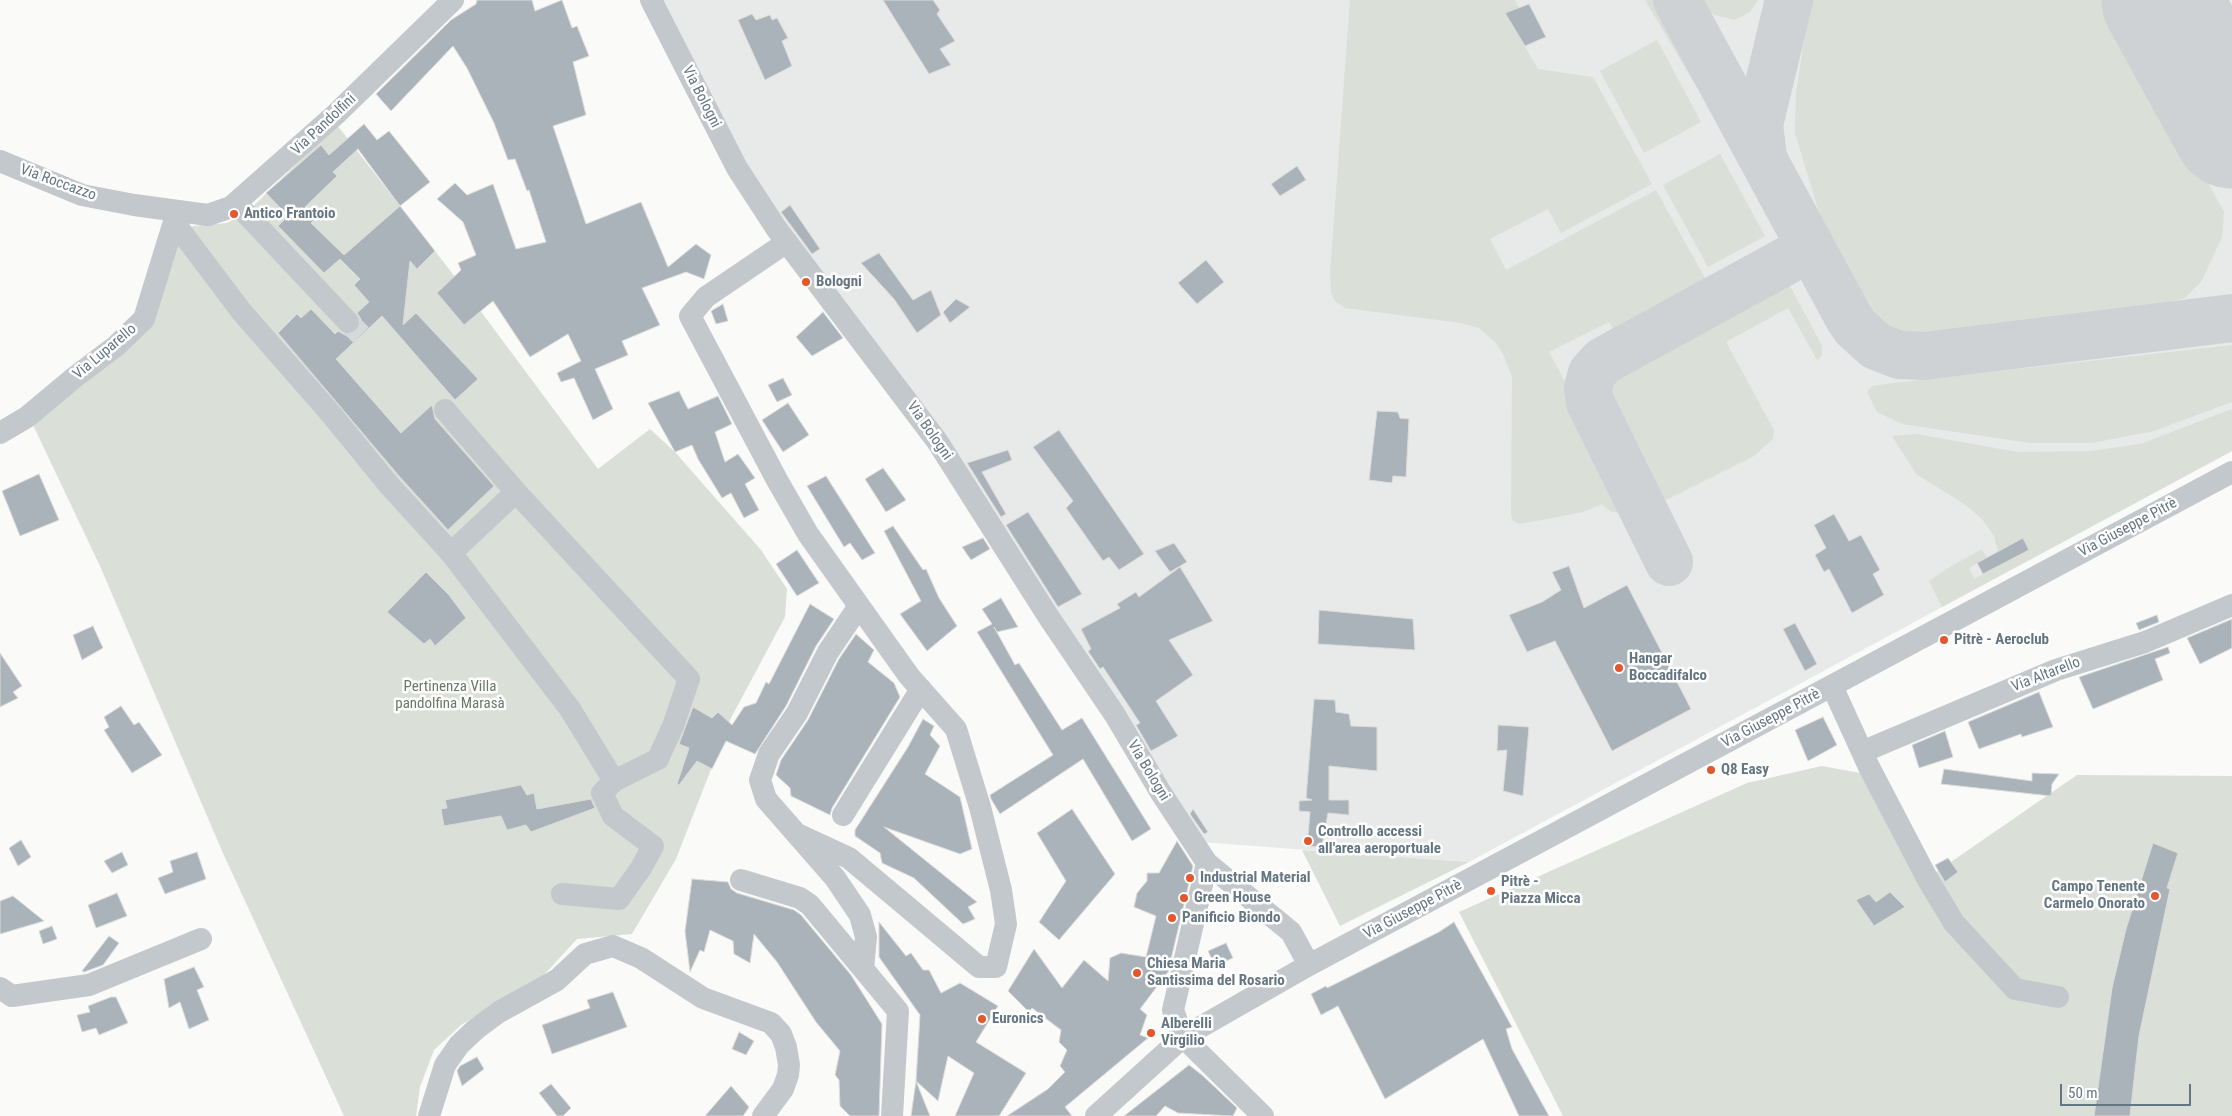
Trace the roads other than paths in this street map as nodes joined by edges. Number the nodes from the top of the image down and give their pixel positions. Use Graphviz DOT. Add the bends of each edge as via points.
graph roads {
  1 [pos="453,0"];
  2 [pos="651,0"];
  3 [pos="0,161"];
  4 [pos="236,203"];
  5 [pos="175,217"];
  6 [pos="787,242"];
  7 [pos="348,322"];
  8 [pos="444,410"];
  9 [pos="0,433"];
  10 [pos="2232,472"];
  11 [pos="516,492"];
  12 [pos="451,553"];
  13 [pos="2232,604"];
  14 [pos="859,606"];
  15 [pos="1832,686"];
  16 [pos="921,689"];
  17 [pos="1862,752"];
  18 [pos="614,781"];
  19 [pos="842,816"];
  20 [pos="797,834"];
  21 [pos="1207,863"];
  22 [pos="741,880"];
  23 [pos="562,894"];
  24 [pos="202,939"];
  25 [pos="1309,965"];
  26 [pos="863,969"];
  27 [pos="0,988"];
  28 [pos="2058,997"];
  29 [pos="1183,1037"];
  30 [pos="429,1116"];
  31 [pos="763,1116"];
  32 [pos="892,1116"];
  33 [pos="1096,1116"];
  34 [pos="1263,1116"];
  1 -- 4 [label="street, Via Pandolfini" via="343,108"];
  2 -- 6 [label="street, Via Bologni" via="737,168"];
  3 -- 5 [label="street, Via Roccazzo" via="82,195"];
  4 -- 5 [label="street, Via Pandolfini" via="208,215"];
  4 -- 7 [label="street"];
  5 -- 9 [label="street, Via Luparello" via="144,319 116,346 27,417"];
  5 -- 12 [label="street" via="241,311"];
  6 -- 14 [label="street" via="706,297 690,316 776,480 808,534"];
  6 -- 21 [label="street, Via Bologni" via="937,441"];
  8 -- 11 [label="street"];
  10 -- 15 [label="street, Via Giuseppe Pitrè"];
  11 -- 12 [label="street"];
  11 -- 18 [label="street" via="689,679 658,759"];
  12 -- 18 [label="street" via="570,709"];
  13 -- 17 [label="street, Via Altarello" via="2145,642 2056,670"];
  14 -- 16 [label="street"];
  14 -- 20 [label="street" via="828,652 797,713 769,754 760,780 766,798"];
  15 -- 17 [label="street"];
  15 -- 25 [label="street, Via Giuseppe Pitrè"];
  16 -- 19 [label="street"];
  16 -- 20 [label="street" via="956,729 980,807 1006,924 996,967 979,967 848,858"];
  17 -- 28 [label="street" via="1954,923 2015,989"];
  18 -- 23 [label="street" via="602,793 613,816 653,846 619,899"];
  20 -- 26 [label="street" via="835,878 860,915 866,936"];
  21 -- 25 [label="street, Via Bologni" via="1291,932"];
  21 -- 29 [label="street" via="1173,1010"];
  22 -- 26 [label="street" via="800,898 810,905"];
  24 -- 27 [label="street" via="89,985 12,996"];
  25 -- 29 [label="street, Via Giuseppe Pitrè"];
  26 -- 32 [label="street" via="898,1011"];
  29 -- 33 [label="street, Via Giuseppe Pitrè"];
  29 -- 34 [label="street"];
  30 -- 31 [label="street" via="445,1065 476,1029 499,1012 557,980 585,954 613,946 641,958 703,998 771,1023 781,1034 786,1047 788,1075"];
}
